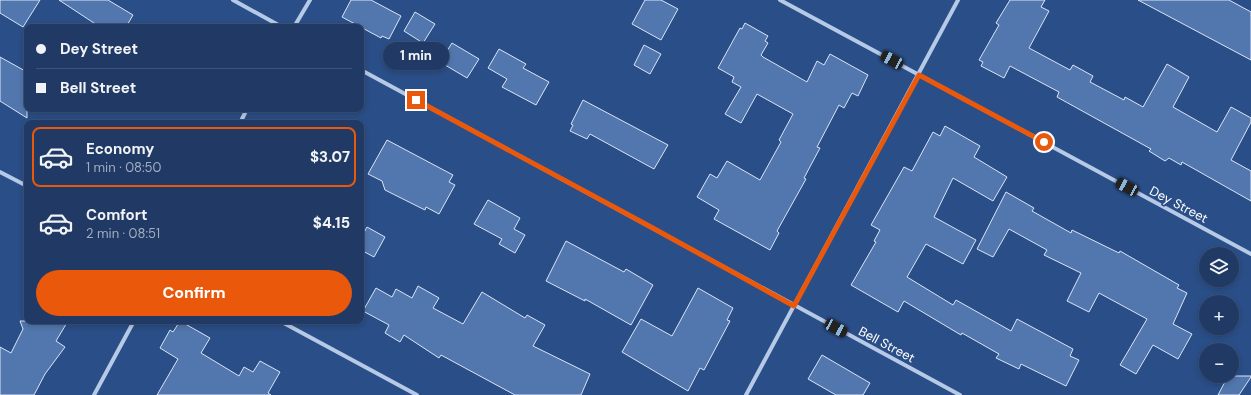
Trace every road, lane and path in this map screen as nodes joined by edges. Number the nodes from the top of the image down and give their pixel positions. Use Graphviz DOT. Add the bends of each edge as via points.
graph roads {
  1 [pos="233,0"];
  2 [pos="310,0"];
  3 [pos="780,0"];
  4 [pos="958,0"];
  5 [pos="277,24"];
  6 [pos="296,24"];
  7 [pos="364,72"];
  8 [pos="919,75"];
  9 [pos="0,172"];
  10 [pos="24,184"];
  11 [pos="1251,254"];
  12 [pos="794,306"];
  13 [pos="132,324"];
  14 [pos="286,324"];
  15 [pos="94,395"];
  16 [pos="417,395"];
  17 [pos="746,395"];
  18 [pos="960,395"];
  1 -- 5 [label="street"];
  2 -- 6 [label="street"];
  3 -- 8 [label="street, Dey Street"];
  4 -- 8 [label="street"];
  7 -- 12 [label="street, Bell Street"];
  8 -- 11 [label="street, Dey Street"];
  8 -- 12 [label="street"];
  9 -- 10 [label="street"];
  12 -- 17 [label="street"];
  12 -- 18 [label="street, Bell Street"];
  13 -- 15 [label="street"];
  14 -- 16 [label="street"];
}
